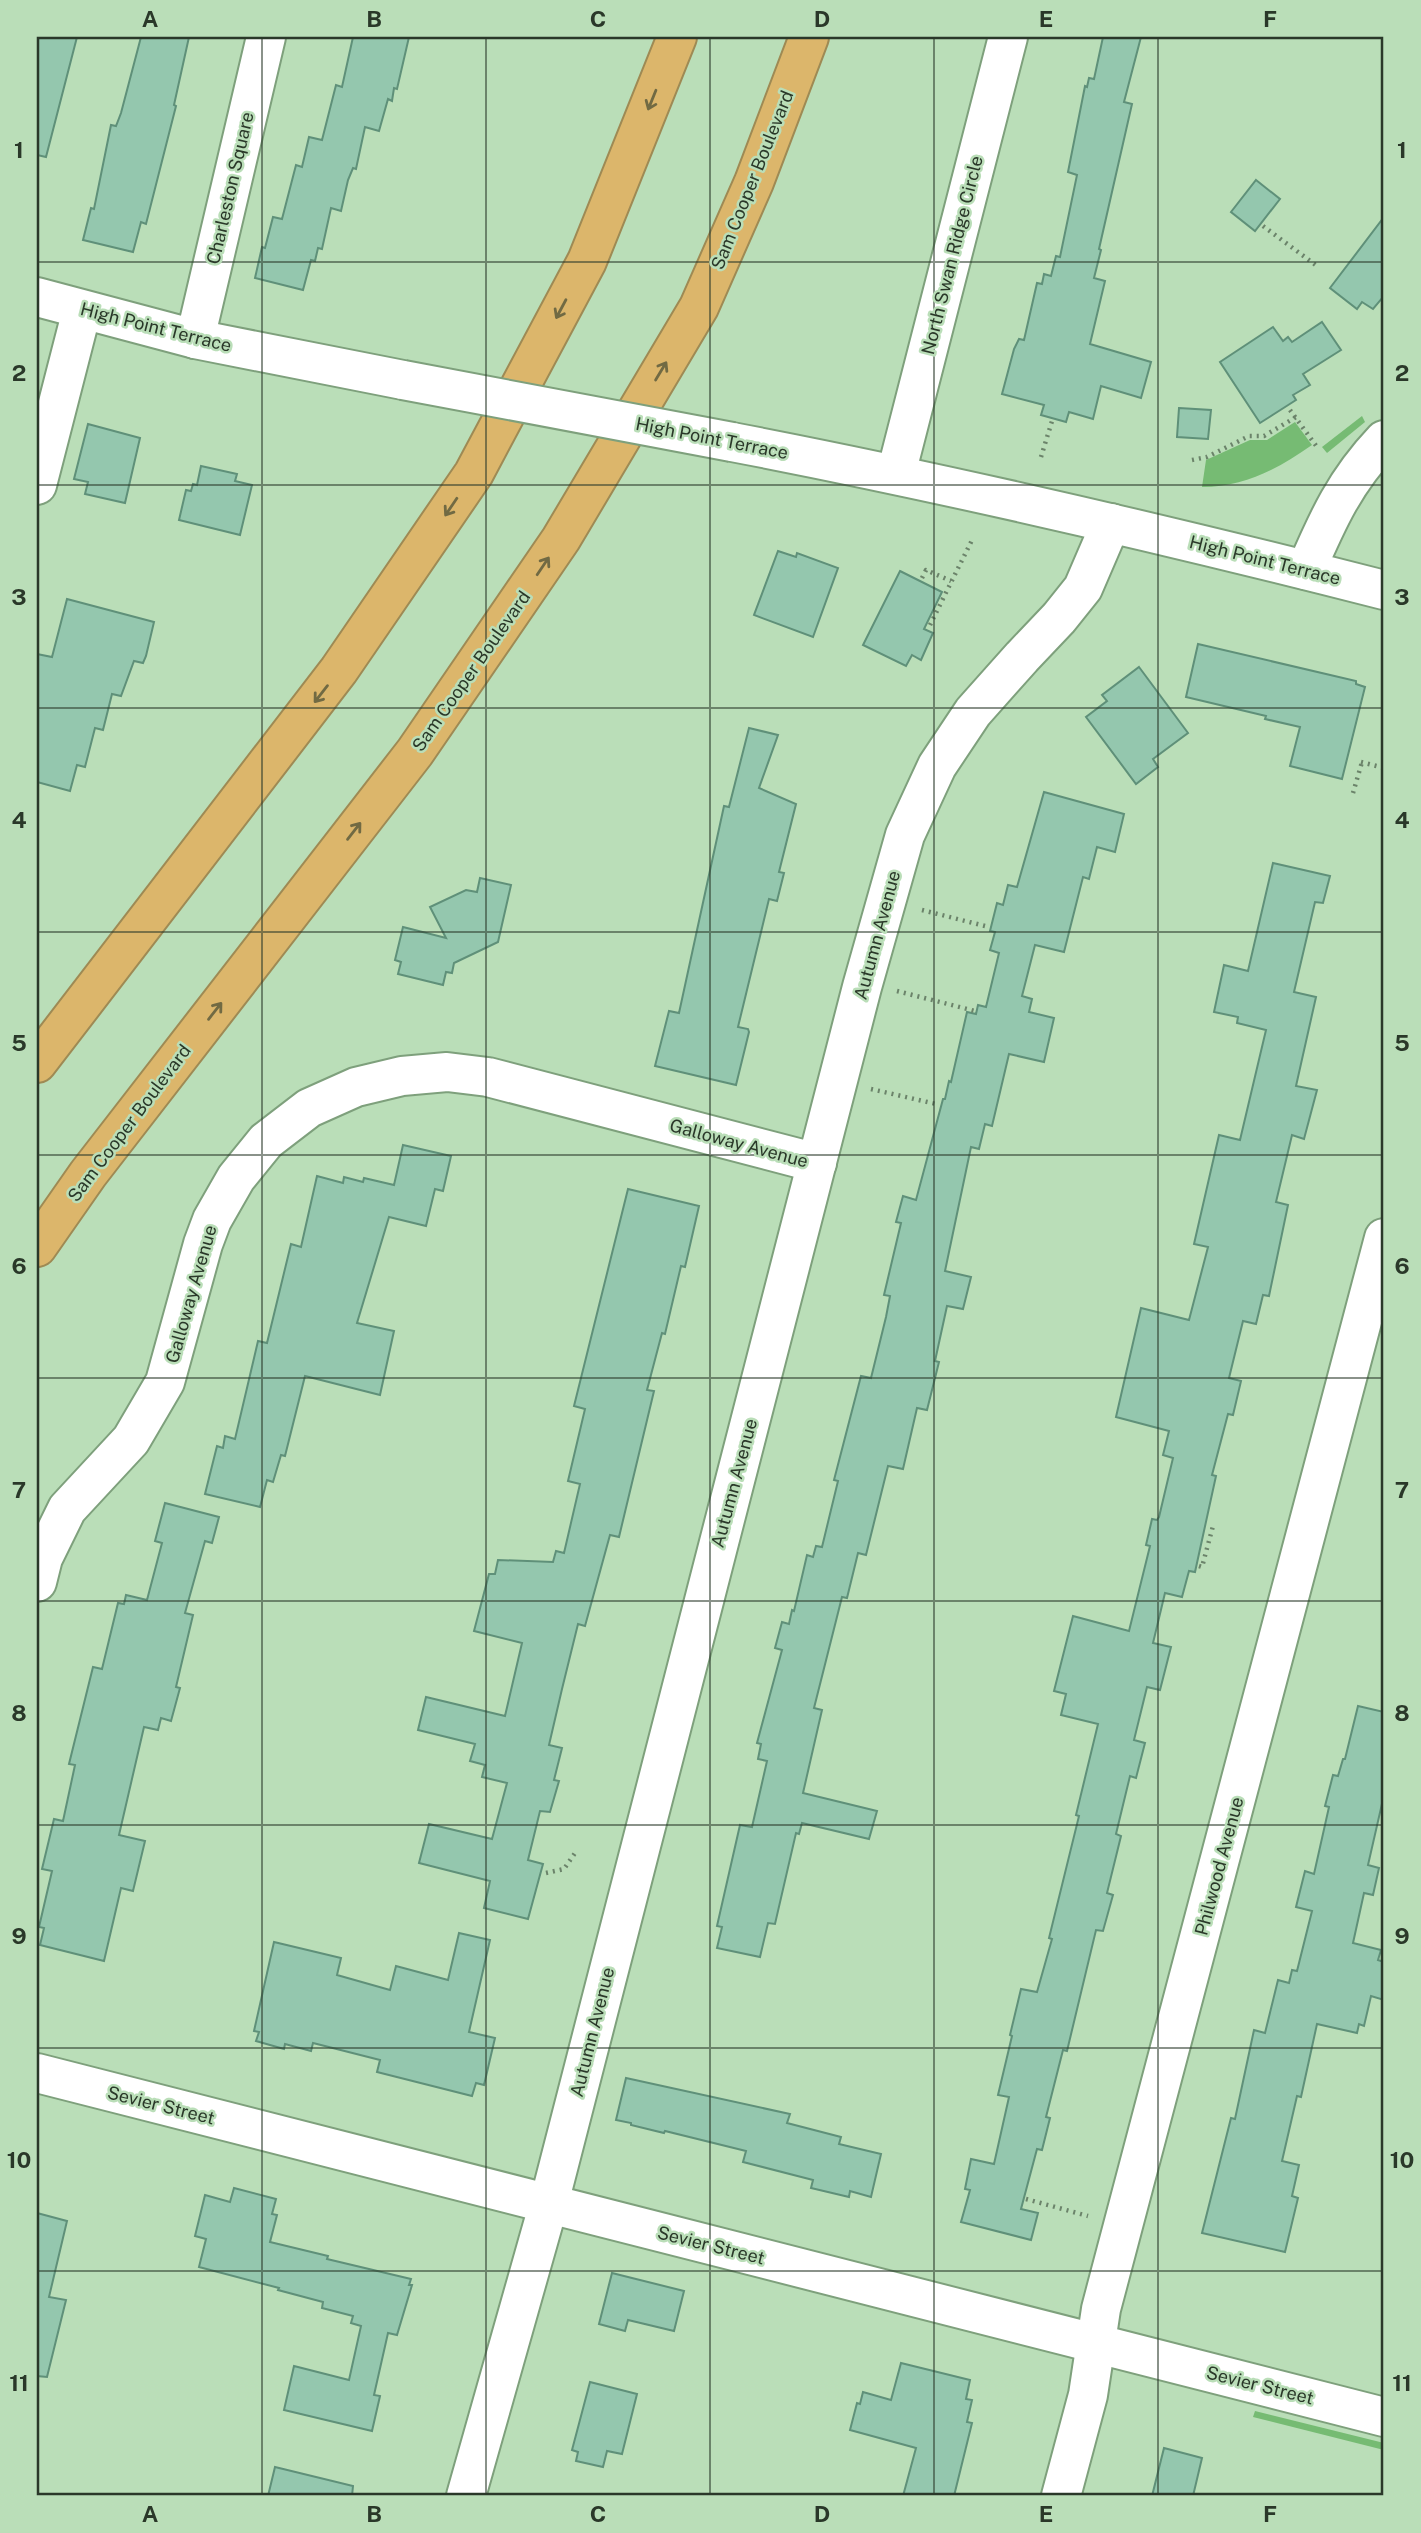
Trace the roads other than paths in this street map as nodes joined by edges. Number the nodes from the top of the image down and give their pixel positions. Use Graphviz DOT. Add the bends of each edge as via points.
graph roads {
  1 [pos="266,37"];
  2 [pos="677,37"];
  3 [pos="809,37"];
  4 [pos="1008,37"];
  5 [pos="37,297"];
  6 [pos="82,310"];
  7 [pos="195,339"];
  8 [pos="1384,440"];
  9 [pos="896,474"];
  10 [pos="37,485"];
  11 [pos="1111,523"];
  12 [pos="1306,570"];
  13 [pos="1384,590"];
  14 [pos="37,1063"];
  15 [pos="817,1163"];
  16 [pos="1384,1238"];
  17 [pos="37,1247"];
  18 [pos="37,1582"];
  19 [pos="37,2073"];
  20 [pos="549,2203"];
  21 [pos="1096,2343"];
  22 [pos="1384,2417"];
  23 [pos="466,2496"];
  24 [pos="1061,2496"];
  1 -- 7 [label="street, Charleston Square"];
  2 -- 14 [label="highway, one-way" via="587,261 474,473 339,670"];
  17 -- 3 [label="highway, Sam Cooper Boulevard, one-way" via="88,1174 415,752 561,539 699,307 754,182"];
  4 -- 9 [label="street, North Swan Ridge Circle"];
  5 -- 6 [label="street, High Point Terrace"];
  6 -- 7 [label="street, High Point Terrace"];
  6 -- 10 [label="street"];
  7 -- 9 [label="street, High Point Terrace, bridge"];
  8 -- 12 [label="street" via="1362,464 1332,511"];
  9 -- 11 [label="street, High Point Terrace"];
  11 -- 12 [label="street, High Point Terrace"];
  11 -- 15 [label="street, Autumn Avenue" via="1083,588 973,712 921,798 887,893"];
  12 -- 13 [label="street, High Point Terrace"];
  15 -- 18 [label="street, Galloway Avenue" via="488,1077 447,1072 356,1087 309,1108 265,1141 236,1178 203,1244 165,1382 131,1440 66,1509"];
  15 -- 20 [label="street, Autumn Avenue"];
  16 -- 21 [label="street, Philwood Avenue" via="1101,2309"];
  19 -- 20 [label="street, Sevier Street"];
  20 -- 21 [label="street, Sevier Street"];
  20 -- 23 [label="street, Autumn Avenue"];
  21 -- 22 [label="street, Sevier Street"];
  21 -- 24 [label="street, Philwood Avenue" via="1088,2395"];
}
